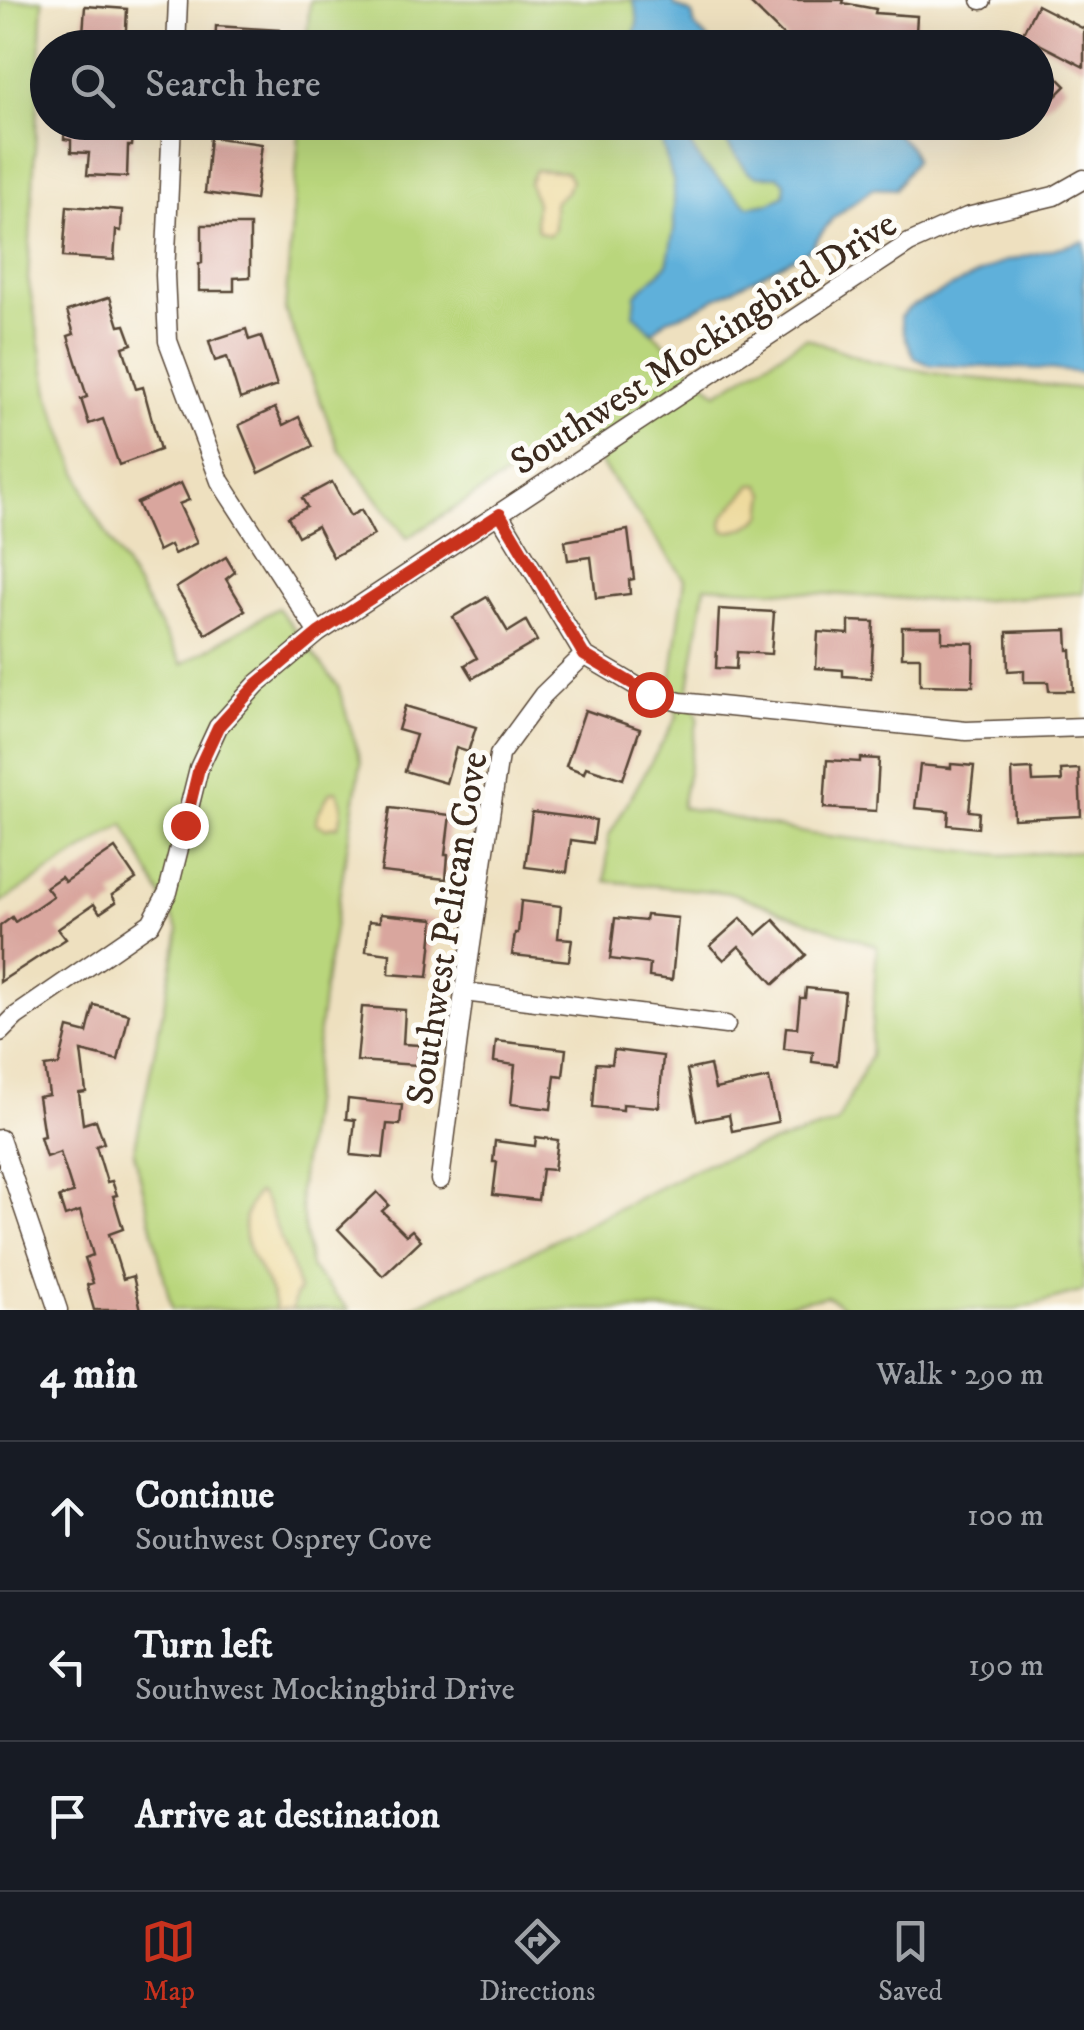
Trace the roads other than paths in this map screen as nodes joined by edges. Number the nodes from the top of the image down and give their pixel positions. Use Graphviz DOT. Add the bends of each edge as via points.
graph roads {
  1 [pos="178,0"];
  2 [pos="177,30"];
  3 [pos="171,140"];
  4 [pos="1084,179"];
  5 [pos="500,514"];
  6 [pos="318,633"];
  7 [pos="584,655"];
  8 [pos="1084,727"];
  9 [pos="464,992"];
  10 [pos="726,1025"];
  11 [pos="0,1032"];
  12 [pos="0,1139"];
  13 [pos="440,1180"];
  14 [pos="58,1310"];
  1 -- 2 [label="street"];
  3 -- 6 [label="street" via="168,340 220,481"];
  4 -- 5 [label="street, Southwest Mockingbird Drive" via="1054,196 967,217 909,243"];
  5 -- 6 [label="street, Southwest Mockingbird Drive"];
  5 -- 7 [label="street"];
  6 -- 11 [label="street, Southwest Mockingbird Drive" via="218,727 199,768 168,892 151,923"];
  7 -- 8 [label="street" via="650,694 680,702 966,731"];
  7 -- 9 [label="street, Southwest Pelican Cove" via="543,695 499,755"];
  9 -- 10 [label="street"];
  9 -- 13 [label="street, Southwest Pelican Cove"];
  12 -- 14 [label="street"];
}
